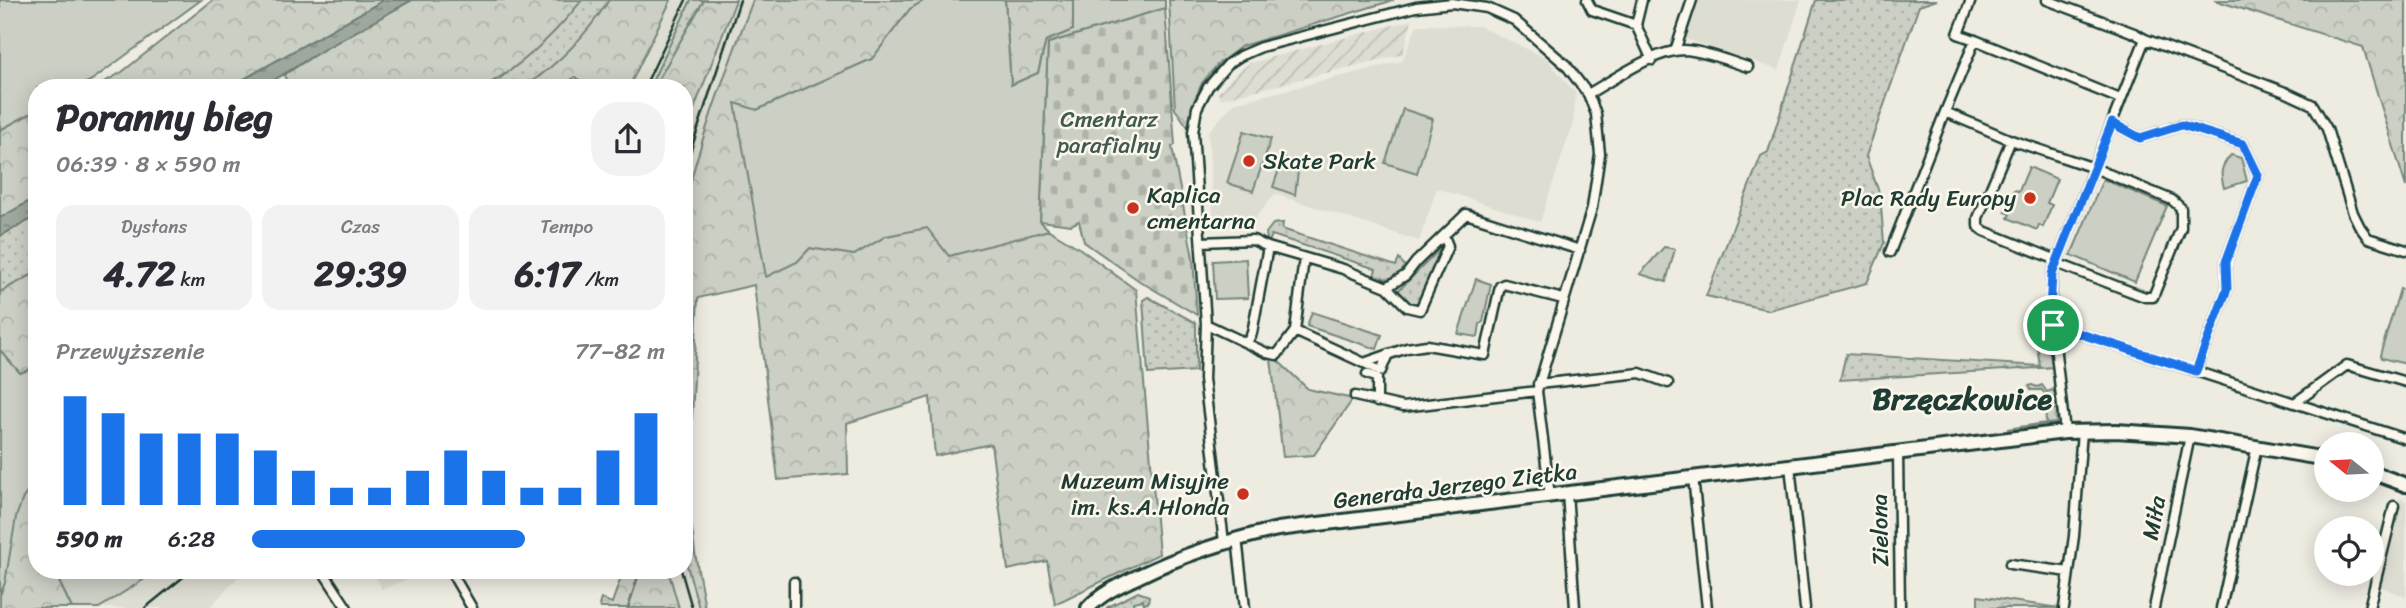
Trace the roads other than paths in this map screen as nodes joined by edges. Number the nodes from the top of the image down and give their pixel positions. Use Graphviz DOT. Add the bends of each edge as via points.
graph roads {
  1 [pos="1587,0"];
  2 [pos="1642,0"];
  3 [pos="1692,0"];
  4 [pos="1971,0"];
  5 [pos="2046,0"];
  6 [pos="1416,3"];
  7 [pos="1636,25"];
  8 [pos="2145,39"];
  9 [pos="1975,40"];
  10 [pos="1675,51"];
  11 [pos="1652,60"];
  12 [pos="1748,67"];
  13 [pos="1588,94"];
  14 [pos="2120,99"];
  15 [pos="1945,112"];
  16 [pos="2112,123"];
  17 [pos="2011,140"];
  18 [pos="2094,168"];
  19 [pos="1444,236"];
  20 [pos="1201,242"];
  21 [pos="1268,247"];
  22 [pos="1580,250"];
  23 [pos="2406,250"];
  24 [pos="1890,251"];
  25 [pos="1304,258"];
  26 [pos="2057,261"];
  27 [pos="1387,287"];
  28 [pos="1563,299"];
  29 [pos="1206,324"];
  30 [pos="2053,325"];
  31 [pos="1295,331"];
  32 [pos="1247,343"];
  33 [pos="1388,354"];
  34 [pos="1364,363"];
  35 [pos="2196,371"];
  36 [pos="1367,374"];
  37 [pos="2406,382"];
  38 [pos="1668,383"];
  39 [pos="1537,388"];
  40 [pos="1355,396"];
  41 [pos="1377,402"];
  42 [pos="2296,402"];
  43 [pos="2082,431"];
  44 [pos="2065,432"];
  45 [pos="2190,436"];
  46 [pos="2406,439"];
  47 [pos="2257,446"];
  48 [pos="1898,451"];
  49 [pos="2314,456"];
  50 [pos="1790,465"];
  51 [pos="1693,477"];
  52 [pos="2384,477"];
  53 [pos="2406,485"];
  54 [pos="1567,493"];
  55 [pos="1550,496"];
  56 [pos="2394,506"];
  57 [pos="1237,538"];
  58 [pos="1224,541"];
  59 [pos="2010,564"];
  60 [pos="2069,572"];
  61 [pos="328,579"];
  62 [pos="455,579"];
  63 [pos="794,582"];
  64 [pos="347,608"];
  65 [pos="472,608"];
  66 [pos="793,608"];
  67 [pos="1088,608"];
  68 [pos="1245,608"];
  69 [pos="1575,608"];
  70 [pos="1707,608"];
  71 [pos="1805,608"];
  72 [pos="1900,608"];
  73 [pos="2064,608"];
  74 [pos="2154,608"];
  75 [pos="2221,608"];
  76 [pos="2369,608"];
  1 -- 7 [label="street" via="1592,10"];
  2 -- 7 [label="street"];
  3 -- 10 [label="street"];
  4 -- 9 [label="street" via="1958,34"];
  5 -- 8 [label="street"];
  6 -- 13 [label="street" via="1488,9 1514,20 1566,65"];
  6 -- 20 [label="street" via="1253,50 1217,76 1202,97 1195,120"];
  7 -- 11 [label="street"];
  8 -- 14 [label="street"];
  8 -- 23 [label="street" via="2313,105 2327,129 2360,227 2368,238"];
  9 -- 14 [label="street"];
  9 -- 15 [label="street"];
  10 -- 11 [label="street"];
  10 -- 12 [label="street" via="1703,53"];
  11 -- 13 [label="street"];
  13 -- 22 [label="street" via="1596,114 1600,154"];
  14 -- 16 [label="street"];
  15 -- 17 [label="street"];
  15 -- 24 [label="street"];
  16 -- 18 [label="street"];
  16 -- 35 [label="street" via="2140,138 2182,125 2243,144 2258,175 2226,262 2227,289"];
  17 -- 18 [label="street"];
  17 -- 26 [label="street" via="1978,226"];
  18 -- 26 [label="street"];
  18 -- 26 [label="street" via="2172,200 2181,208 2182,228 2166,270 2153,297 2145,297"];
  19 -- 22 [label="street" via="1466,214"];
  19 -- 27 [label="street" via="1406,275"];
  19 -- 27 [label="street" via="1448,246 1420,310 1407,307"];
  20 -- 21 [label="street" via="1253,240"];
  20 -- 29 [label="street"];
  21 -- 25 [label="street"];
  21 -- 32 [label="street"];
  22 -- 28 [label="street"];
  25 -- 27 [label="street"];
  25 -- 31 [label="street"];
  26 -- 30 [label="street" via="2052,274"];
  28 -- 33 [label="street" via="1504,284 1485,355 1426,345"];
  28 -- 39 [label="street"];
  29 -- 32 [label="street"];
  29 -- 58 [label="street" via="1203,380"];
  30 -- 35 [label="street"];
  30 -- 44 [label="street"];
  31 -- 32 [label="street" via="1277,355"];
  31 -- 34 [label="street"];
  33 -- 34 [label="street"];
  33 -- 34 [label="street" via="1381,371"];
  35 -- 42 [label="street"];
  36 -- 41 [label="street" via="1377,378"];
  37 -- 42 [label="street" via="2347,365"];
  38 -- 39 [label="street" via="1640,373"];
  39 -- 41 [label="street" via="1403,407"];
  39 -- 55 [label="street"];
  40 -- 41 [label="street"];
  42 -- 46 [label="street"];
  43 -- 44 [label="main road, Generała Jerzego Ziętka"];
  43 -- 45 [label="main road, Generała Jerzego Ziętka"];
  43 -- 60 [label="street"];
  44 -- 48 [label="main road, Generała Jerzego Ziętka"];
  45 -- 47 [label="main road, Generała Jerzego Ziętka"];
  45 -- 74 [label="street, Miła"];
  47 -- 49 [label="main road, Generała Jerzego Ziętka"];
  47 -- 75 [label="street"];
  48 -- 50 [label="main road, Generała Jerzego Ziętka"];
  48 -- 72 [label="street, Zielona"];
  50 -- 51 [label="main road, Generała Jerzego Ziętka"];
  50 -- 71 [label="street"];
  51 -- 54 [label="main road, Generała Jerzego Ziętka"];
  51 -- 70 [label="street"];
  52 -- 53 [label="main road"];
  54 -- 55 [label="main road, Generała Jerzego Ziętka"];
  54 -- 69 [label="street"];
  55 -- 57 [label="main road, Generała Jerzego Ziętka"];
  56 -- 76 [label="street"];
  57 -- 58 [label="main road, Generała Jerzego Ziętka"];
  57 -- 68 [label="street"];
  58 -- 67 [label="main road, Generała Jerzego Ziętka" via="1115,587"];
  59 -- 60 [label="street"];
  60 -- 73 [label="street"];
  61 -- 64 [label="street"];
  62 -- 65 [label="street"];
  63 -- 66 [label="street"];
}
